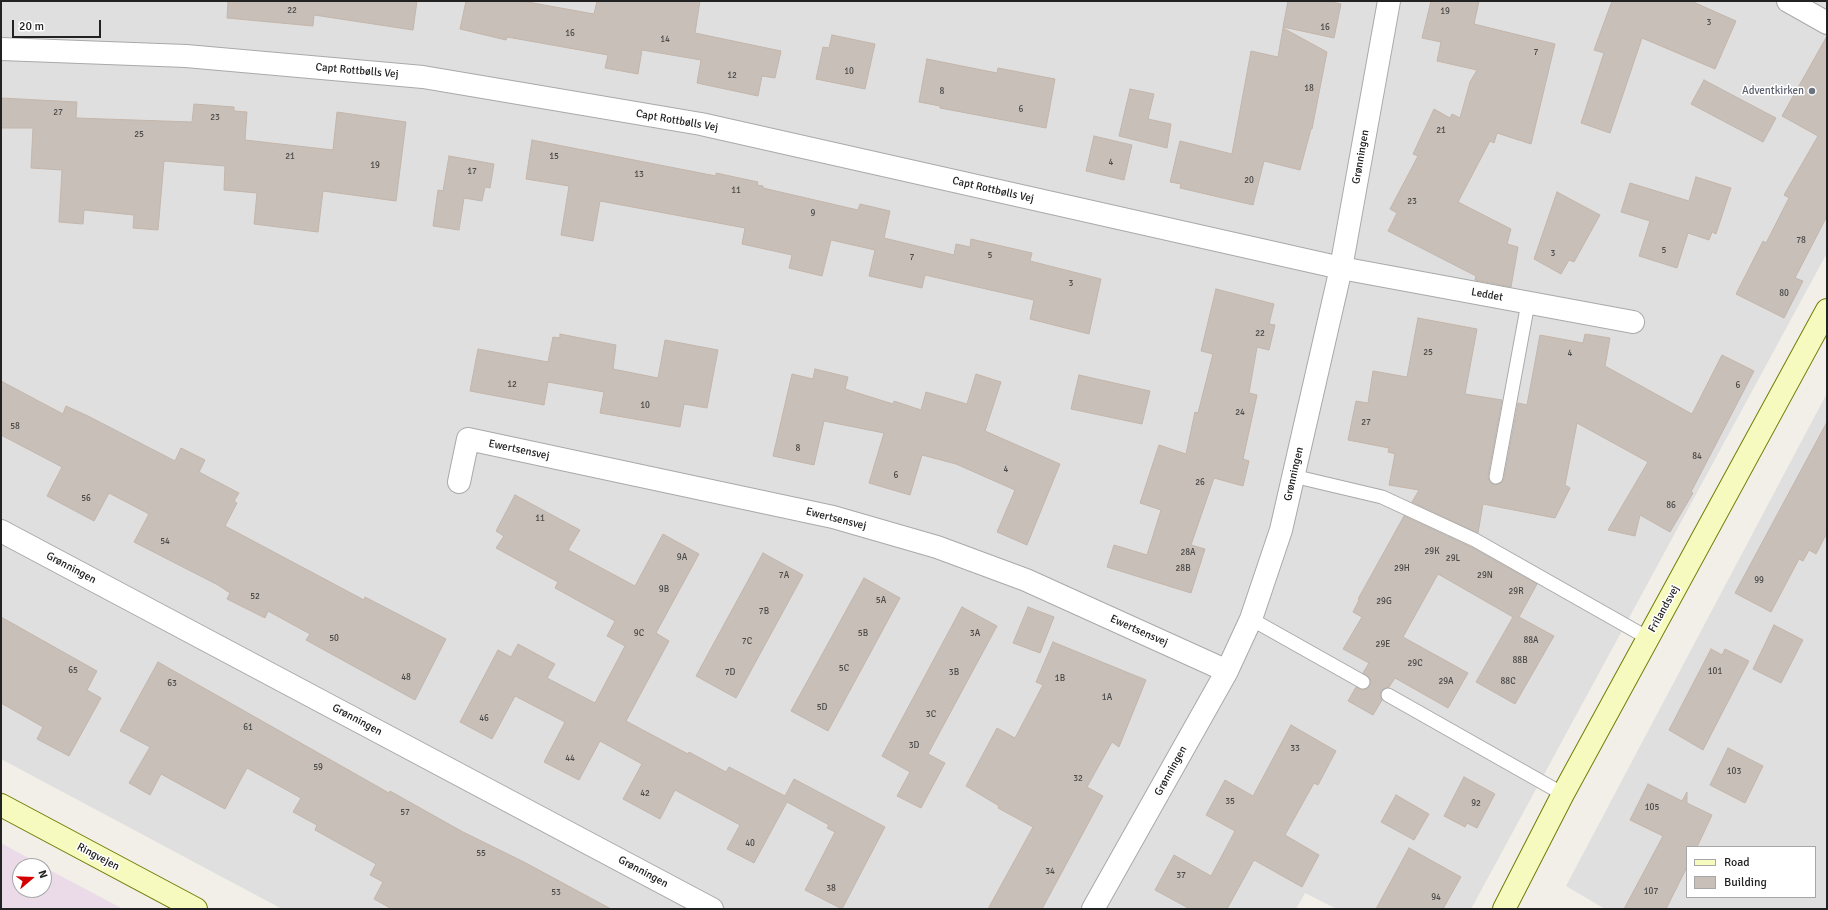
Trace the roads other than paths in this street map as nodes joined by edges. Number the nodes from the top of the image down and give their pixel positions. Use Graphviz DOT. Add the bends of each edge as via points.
graph roads {
  1 [pos="1389,1"];
  2 [pos="1788,1"];
  3 [pos="1827,23"];
  4 [pos="1,49"];
  5 [pos="1341,268"];
  6 [pos="1528,303"];
  7 [pos="1827,310"];
  8 [pos="1633,322"];
  9 [pos="1293,476"];
  10 [pos="1496,477"];
  11 [pos="459,482"];
  12 [pos="1,531"];
  13 [pos="1251,619"];
  14 [pos="1648,638"];
  15 [pos="1227,671"];
  16 [pos="1363,682"];
  17 [pos="1388,695"];
  18 [pos="1563,794"];
  19 [pos="1,805"];
  20 [pos="196,909"];
  21 [pos="712,909"];
  22 [pos="1093,909"];
  23 [pos="1504,909"];
  1 -- 5 [label="street, Grønningen"];
  2 -- 3 [label="street"];
  4 -- 5 [label="street, Capt Rottbølls Vej" via="186,56 423,77 701,124"];
  5 -- 6 [label="street, Leddet"];
  5 -- 9 [label="street, Grønningen"];
  6 -- 8 [label="street, Leddet"];
  6 -- 10 [label="lane"];
  7 -- 14 [label="street, Frilandsvej"];
  9 -- 13 [label="street, Grønningen" via="1281,530"];
  9 -- 14 [label="lane" via="1382,497 1475,540"];
  11 -- 15 [label="street, Ewertsensvej" via="468,439 832,517 937,547 1026,580"];
  12 -- 21 [label="street, Grønningen"];
  13 -- 15 [label="street, Grønningen"];
  13 -- 16 [label="lane"];
  14 -- 18 [label="street, Frilandsvej"];
  15 -- 22 [label="street, Grønningen"];
  17 -- 18 [label="lane"];
  18 -- 23 [label="street, Frilandsvej"];
  19 -- 20 [label="street, Ringvejen"];
}
